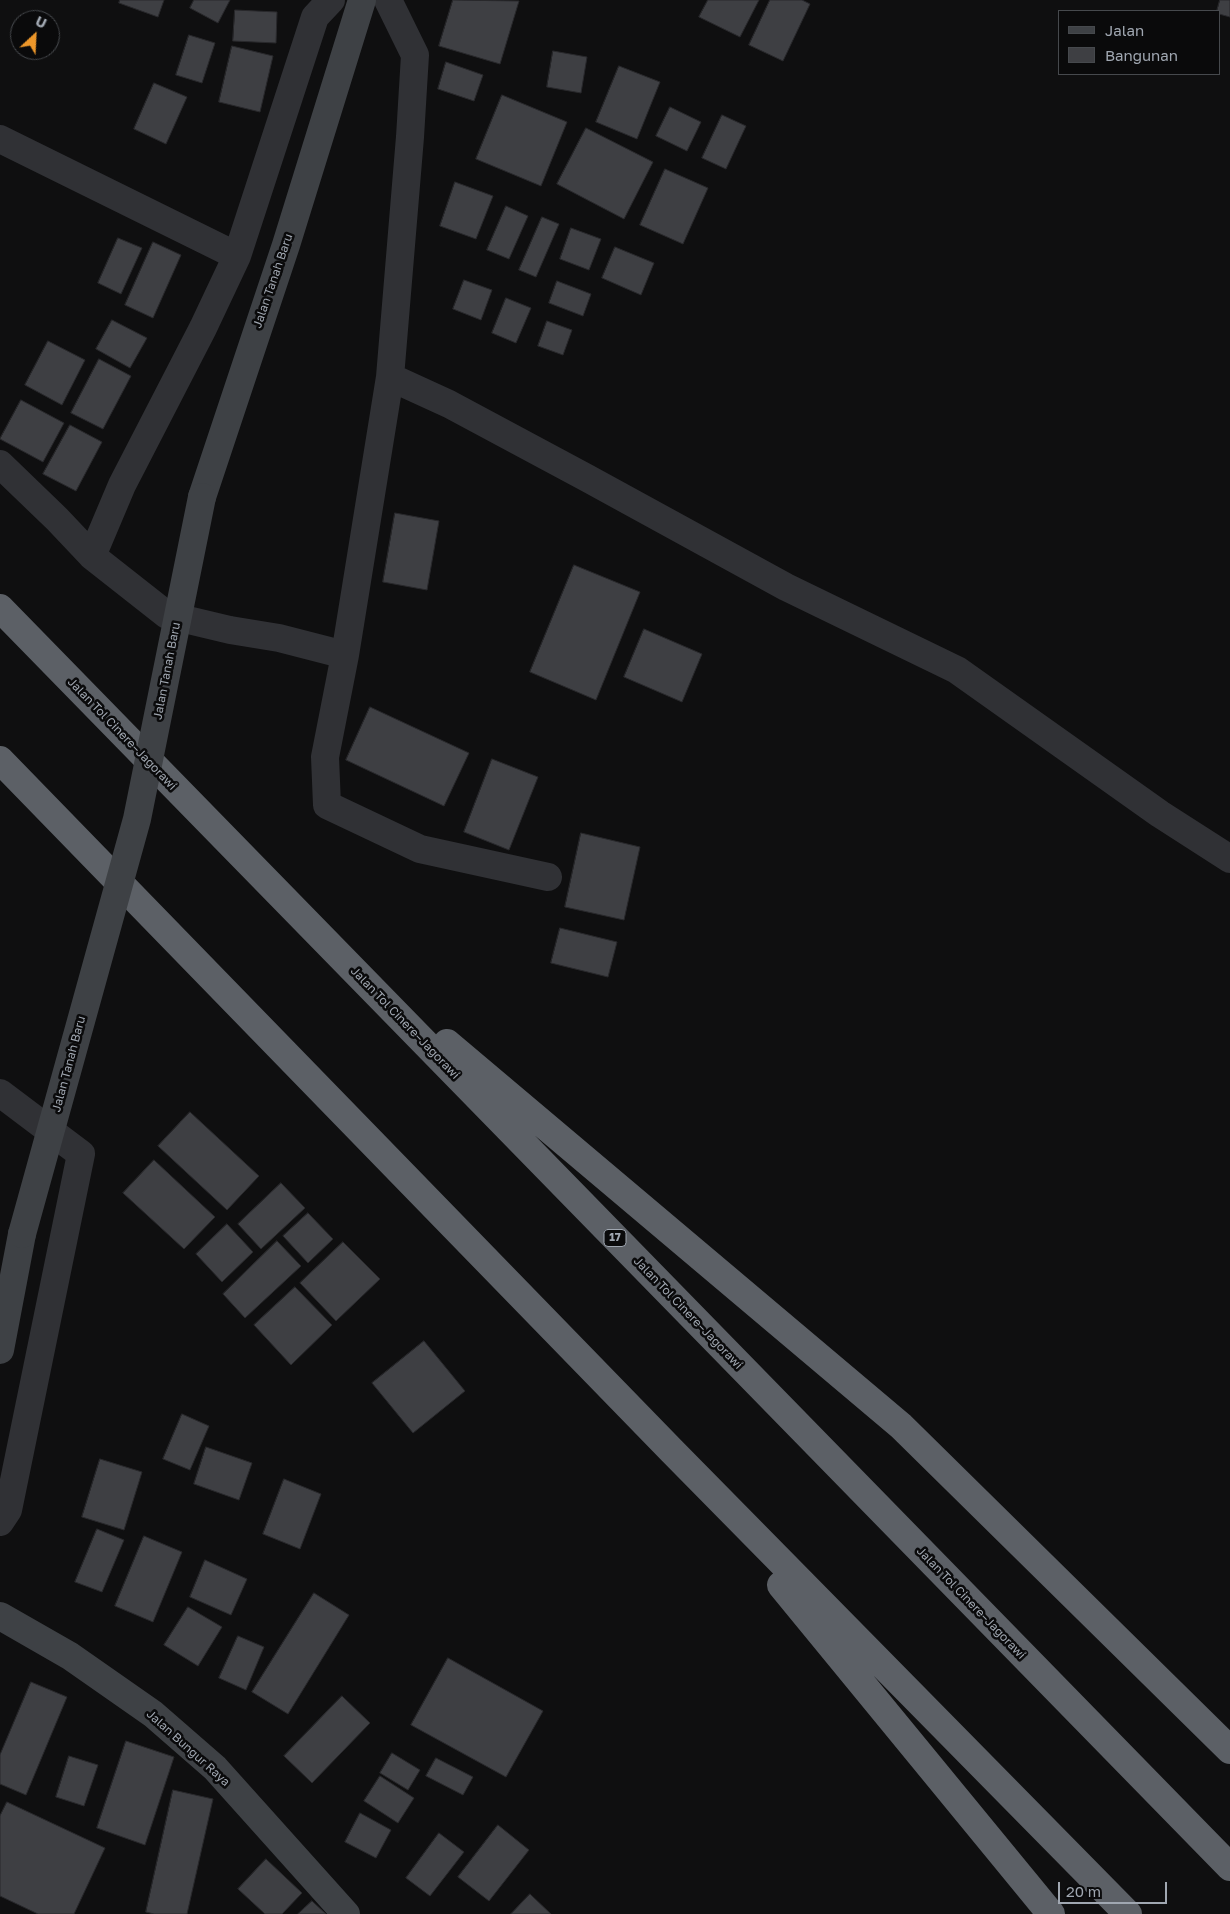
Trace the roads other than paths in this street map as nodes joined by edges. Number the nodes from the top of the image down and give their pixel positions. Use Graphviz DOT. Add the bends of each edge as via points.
graph roads {
  1 [pos="331,0"];
  2 [pos="362,0"];
  3 [pos="388,0"];
  4 [pos="0,139"];
  5 [pos="237,256"];
  6 [pos="390,377"];
  7 [pos="0,464"];
  8 [pos="92,556"];
  9 [pos="0,608"];
  10 [pos="345,655"];
  11 [pos="0,760"];
  12 [pos="1230,860"];
  13 [pos="548,877"];
  14 [pos="323,939"];
  15 [pos="0,1093"];
  16 [pos="0,1350"];
  17 [pos="672,1451"];
  18 [pos="0,1522"];
  19 [pos="12,1622"];
  20 [pos="1230,1750"];
  21 [pos="1230,1867"];
  22 [pos="346,1914"];
  23 [pos="1051,1914"];
  24 [pos="1128,1914"];
  1 -- 5 [label="street" via="314,17"];
  2 -- 16 [label="main road, Jalan Tanah Baru, bridge" via="286,245 202,498 137,820 22,1234"];
  3 -- 6 [label="street" via="415,55"];
  4 -- 5 [label="street"];
  5 -- 8 [label="street" via="122,485"];
  6 -- 10 [label="street"];
  6 -- 12 [label="street" via="449,404 786,587 956,670"];
  7 -- 8 [label="street"];
  8 -- 10 [label="street" via="168,615"];
  9 -- 14 [label="highway, Jalan Tol Cinere–Jagorawi / 17"];
  10 -- 13 [label="street" via="326,757 326,806 420,849"];
  11 -- 17 [label="highway"];
  14 -- 20 [label="highway" via="901,1426"];
  14 -- 21 [label="highway, Jalan Tol Cinere–Jagorawi / 17"];
  15 -- 18 [label="street" via="81,1154 8,1510"];
  17 -- 23 [label="highway"];
  17 -- 24 [label="highway"];
  19 -- 22 [label="main road, Jalan Bungur Raya" via="70,1656 153,1714 215,1768"];
}
